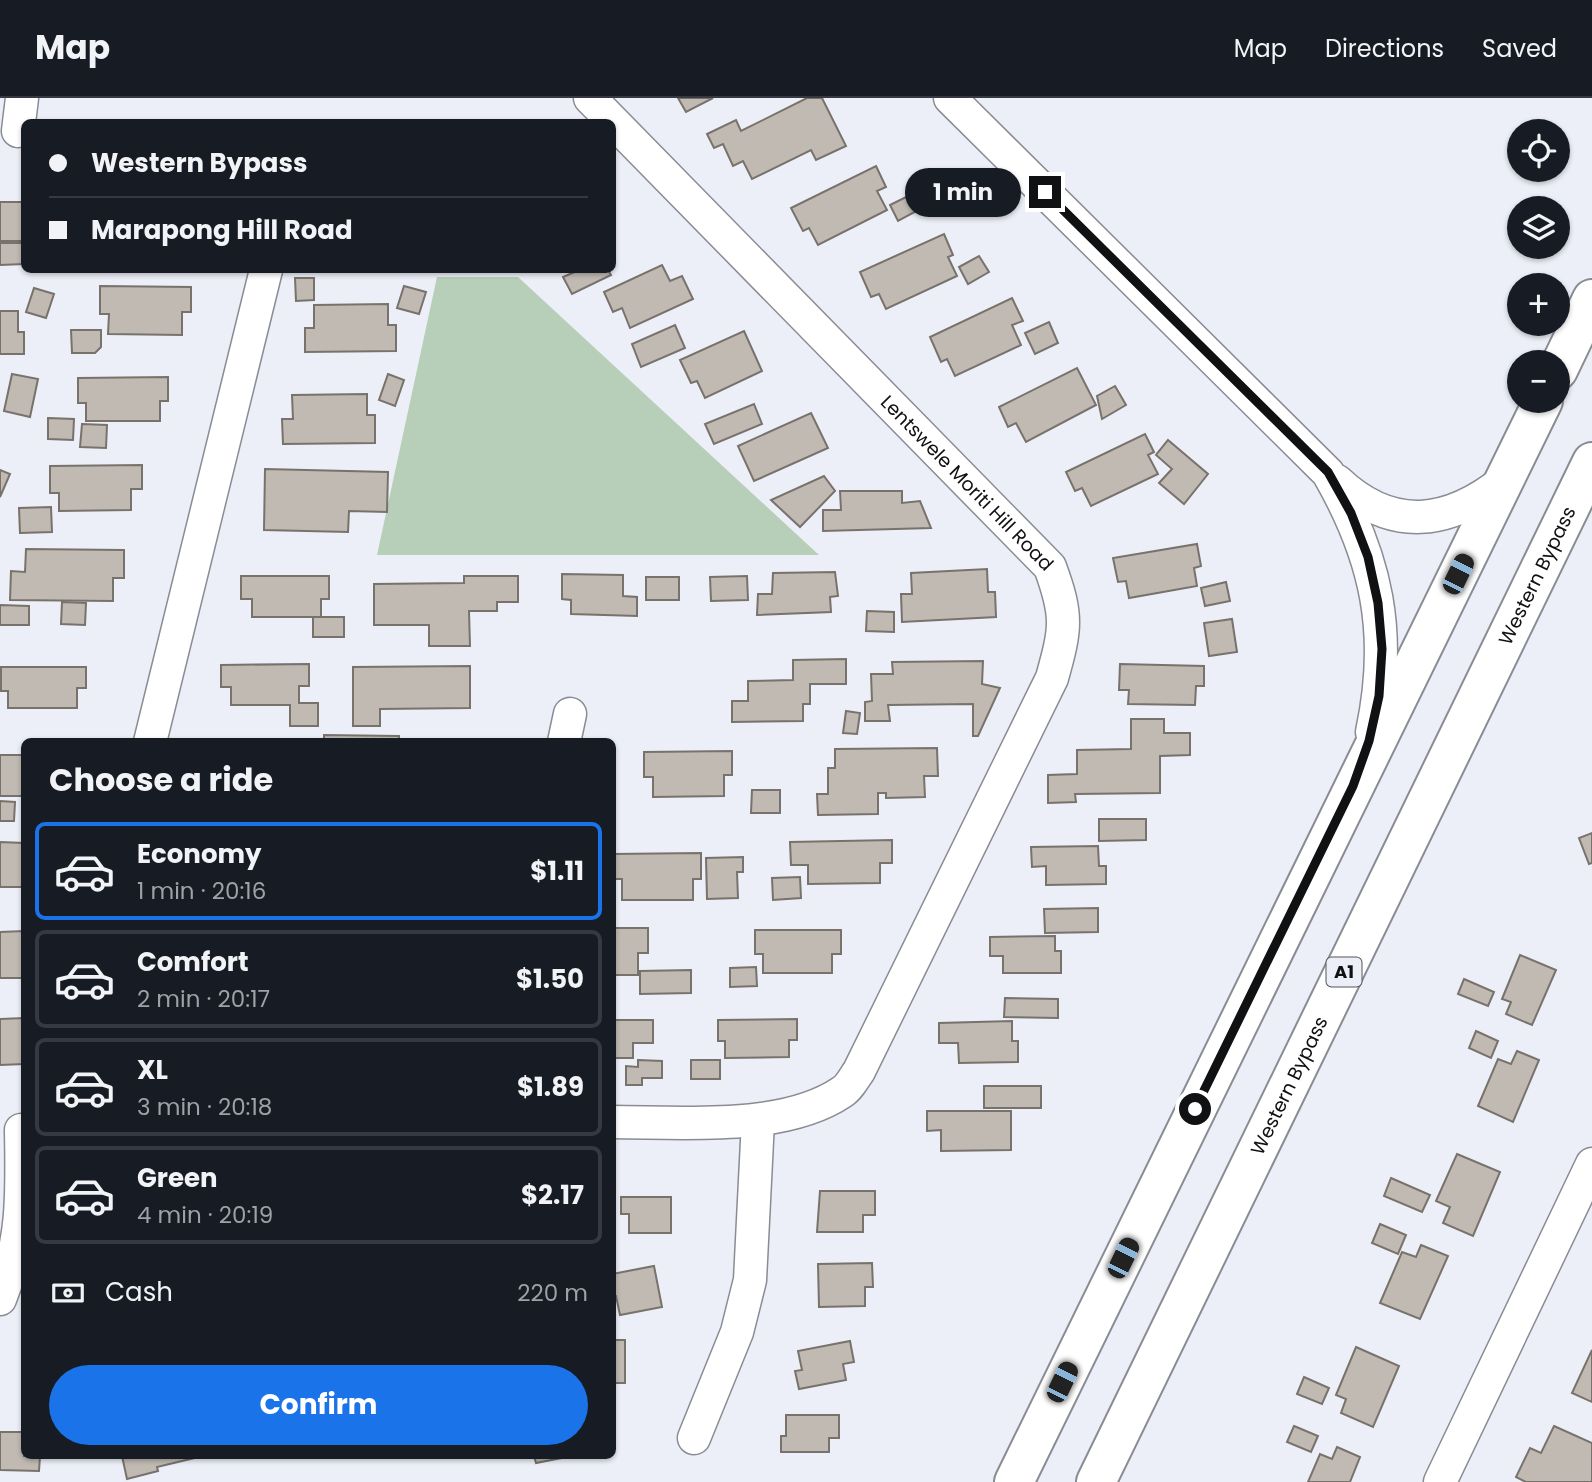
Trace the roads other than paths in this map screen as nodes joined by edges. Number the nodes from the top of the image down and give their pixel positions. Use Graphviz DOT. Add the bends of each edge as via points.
graph roads {
  1 [pos="22,98"];
  2 [pos="590,98"];
  3 [pos="950,98"];
  4 [pos="608,119"];
  5 [pos="617,130"];
  6 [pos="14,131"];
  7 [pos="265,273"];
  8 [pos="1592,299"];
  9 [pos="1568,350"];
  10 [pos="1537,413"];
  11 [pos="1592,462"];
  12 [pos="1328,472"];
  13 [pos="1505,480"];
  14 [pos="151,738"];
  15 [pos="1353,786"];
  16 [pos="758,1121"];
  17 [pos="616,1122"];
  18 [pos="15,1130"];
  19 [pos="1592,1164"];
  20 [pos="21,1205"];
  21 [pos="21,1222"];
  22 [pos="0,1299"];
  23 [pos="694,1438"];
  24 [pos="1014,1482"];
  25 [pos="1096,1482"];
  26 [pos="1440,1482"];
  1 -- 6 [label="street"];
  2 -- 4 [label="street, Lentswele Moriti Hill Road"];
  3 -- 12 [label="street"];
  5 -- 16 [label="street, Lentswele Moriti Hill Road" via="1050,566 1060,596 1065,632 1052,678 859,1071 844,1091 818,1104"];
  7 -- 14 [label="street"];
  8 -- 9 [label="highway"];
  10 -- 13 [label="highway"];
  11 -- 25 [label="highway, Western Bypass / A1"];
  12 -- 13 [label="street" via="1353,495 1382,511 1415,517 1448,513 1479,500"];
  12 -- 15 [label="street" via="1368,557 1381,638 1379,696"];
  13 -- 15 [label="highway"];
  15 -- 24 [label="highway"];
  16 -- 17 [label="street, Lentswele Moriti Hill Road"];
  16 -- 23 [label="street" via="750,1280 737,1332"];
  18 -- 20 [label="street"];
  19 -- 26 [label="street"];
  21 -- 22 [label="street" via="13,1265"];
}
